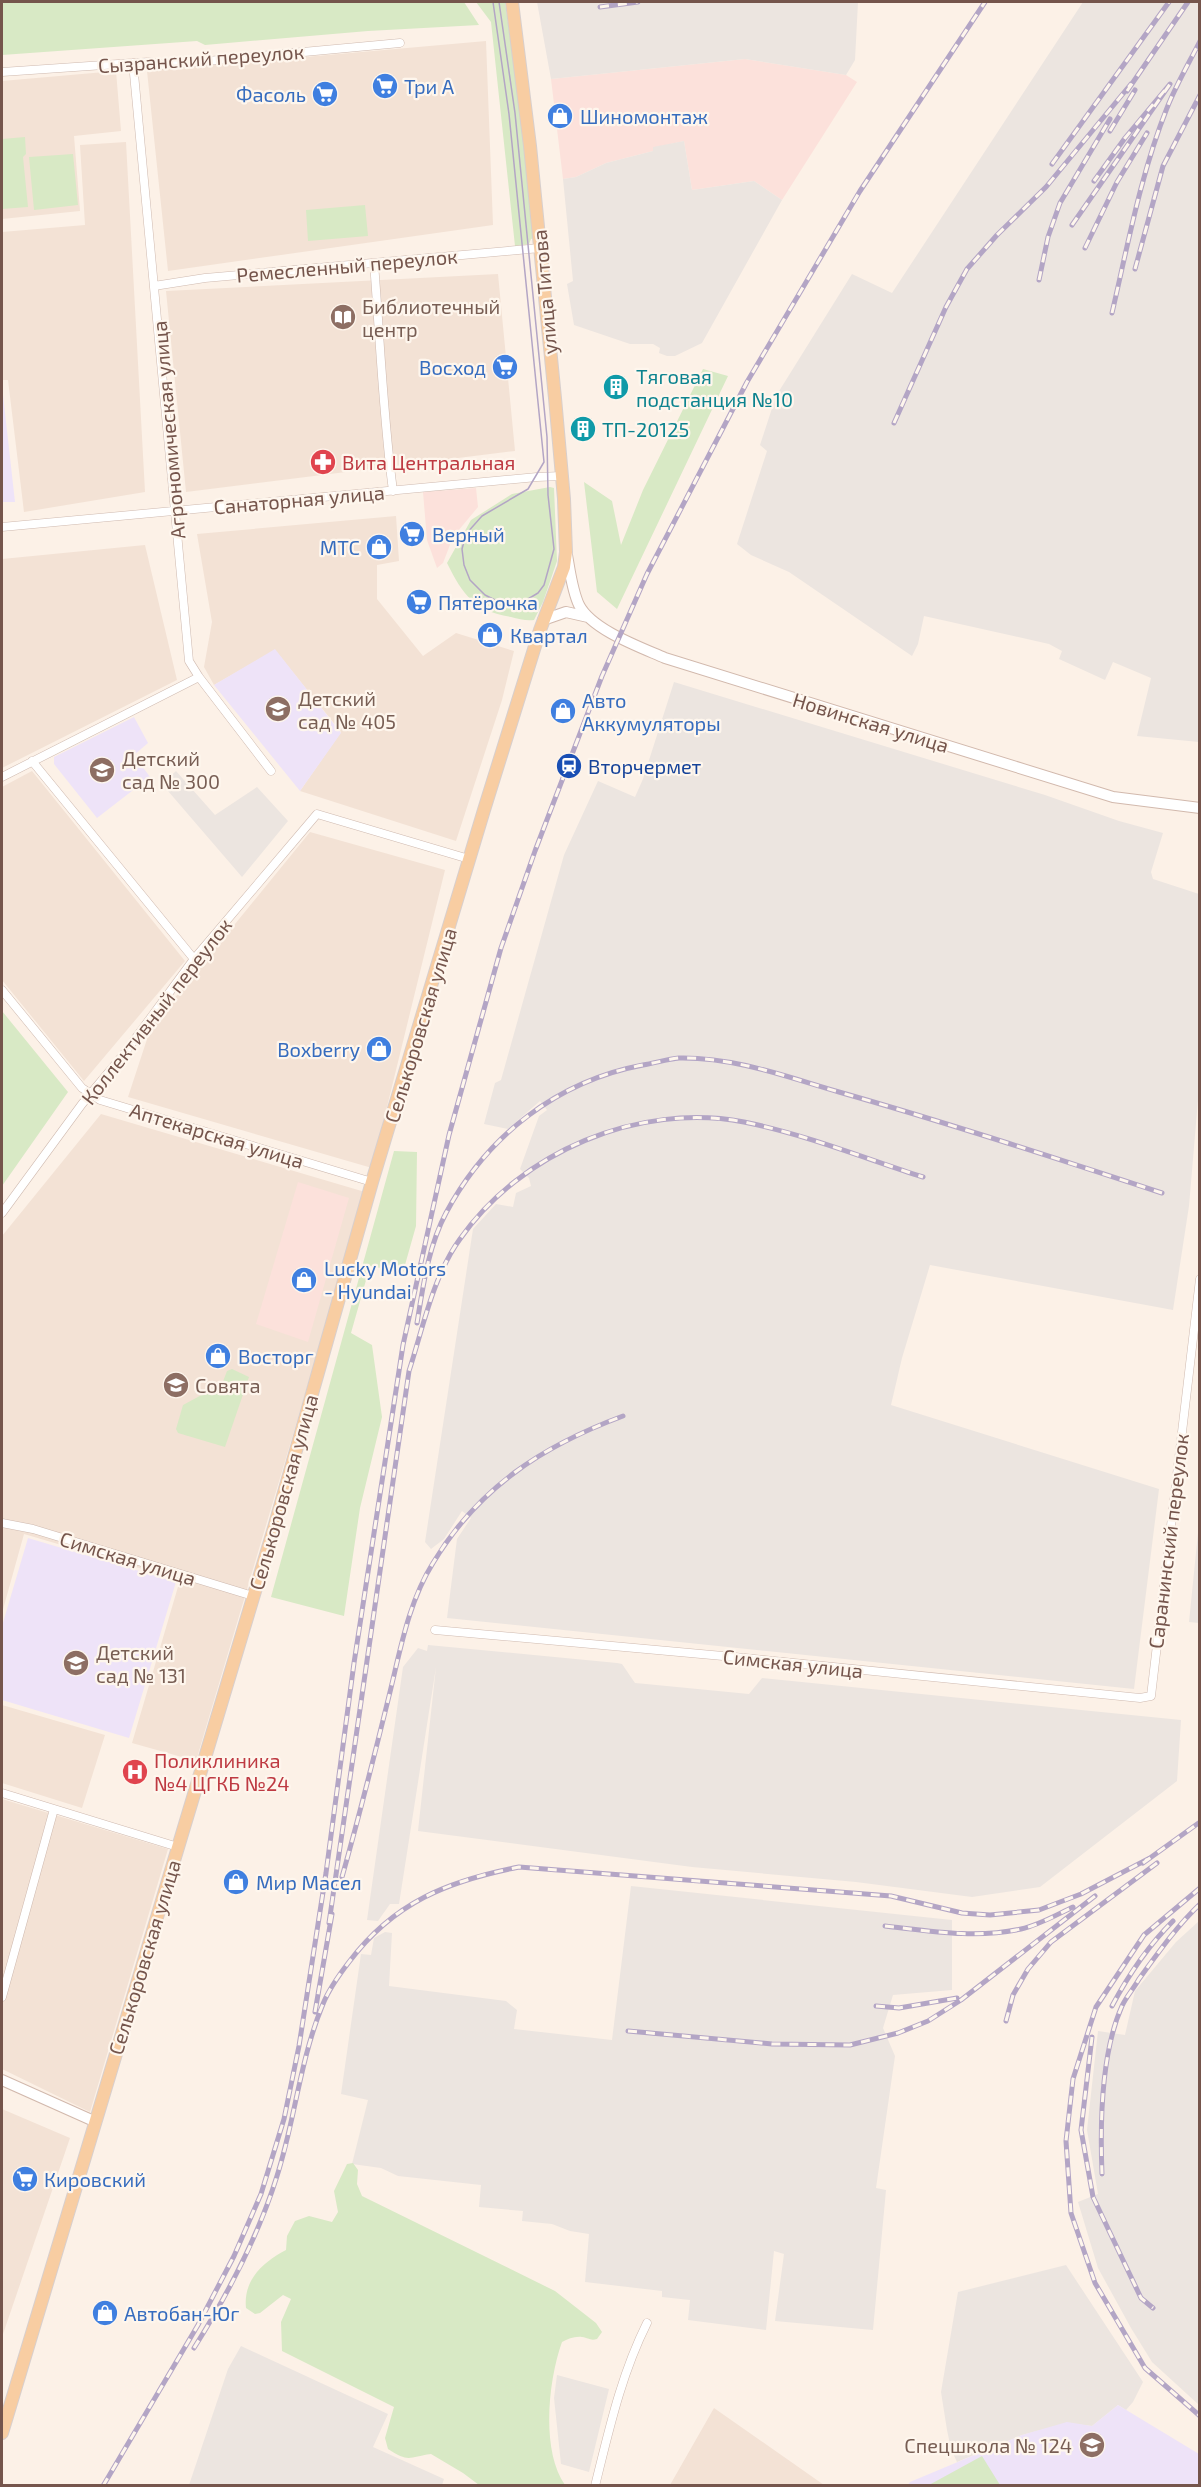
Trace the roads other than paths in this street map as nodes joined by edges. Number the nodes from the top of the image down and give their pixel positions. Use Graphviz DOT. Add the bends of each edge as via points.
graph roads {
  1 [pos="512,2"];
  2 [pos="400,43"];
  3 [pos="133,63"];
  4 [pos="2,72"];
  5 [pos="540,248"];
  6 [pos="374,263"];
  7 [pos="154,286"];
  8 [pos="562,476"];
  9 [pos="393,490"];
  10 [pos="175,509"];
  11 [pos="2,527"];
  12 [pos="566,552"];
  13 [pos="572,582"];
  14 [pos="590,618"];
  15 [pos="543,620"];
  16 [pos="199,678"];
  17 [pos="32,761"];
  18 [pos="271,771"];
  19 [pos="2,777"];
  20 [pos="1200,808"];
  21 [pos="469,859"];
  22 [pos="194,959"];
  23 [pos="2,990"];
  24 [pos="91,1094"];
  25 [pos="372,1182"];
  26 [pos="2,1213"];
  27 [pos="1200,1279"];
  28 [pos="2,1523"];
  29 [pos="254,1596"];
  30 [pos="435,1630"];
  31 [pos="1151,1696"];
  32 [pos="2,1793"];
  33 [pos="54,1809"];
  34 [pos="178,1847"];
  35 [pos="2,1997"];
  36 [pos="2,2080"];
  37 [pos="96,2122"];
  38 [pos="647,2323"];
  39 [pos="2,2433"];
  40 [pos="595,2486"];
  1 -- 5 [label="main road, улица Титова"];
  2 -- 3 [label="street, Сызранский переулок" via="164,65"];
  3 -- 4 [label="street, Сызранский переулок"];
  3 -- 7 [label="street, Агрономическая улица"];
  5 -- 6 [label="street, Ремесленный переулок"];
  5 -- 8 [label="main road, улица Титова"];
  6 -- 7 [label="street, Ремесленный переулок"];
  6 -- 9 [label="street"];
  7 -- 10 [label="street, Агрономическая улица"];
  8 -- 9 [label="street, Санаторная улица"];
  8 -- 12 [label="main road, улица Титова"];
  9 -- 10 [label="street, Санаторная улица"];
  10 -- 11 [label="street, Санаторная улица"];
  10 -- 16 [label="street, Агрономическая улица" via="189,661"];
  12 -- 13 [label="main road, улица Титова"];
  12 -- 15 [label="main road, Селькоровская улица"];
  13 -- 14 [label="main road, Новинская улица" via="579,605"];
  14 -- 15 [label="main road" via="566,612"];
  14 -- 20 [label="main road, Новинская улица" via="619,637 665,658 912,735 1113,797"];
  15 -- 21 [label="main road, Селькоровская улица"];
  16 -- 17 [label="street"];
  16 -- 18 [label="street, Агрономическая улица"];
  17 -- 19 [label="street"];
  17 -- 22 [label="street"];
  21 -- 22 [label="street, Коллективный переулок" via="317,814"];
  21 -- 25 [label="main road, Селькоровская улица"];
  22 -- 24 [label="street, Коллективный переулок"];
  23 -- 24 [label="street, Аптекарская улица"];
  24 -- 25 [label="street, Аптекарская улица" via="100,1100"];
  24 -- 26 [label="street, Коллективный переулок"];
  25 -- 29 [label="main road, Селькоровская улица"];
  27 -- 31 [label="street, Саранинский переулок"];
  28 -- 29 [label="street, Симская улица"];
  29 -- 34 [label="main road, Селькоровская улица"];
  30 -- 31 [label="street, Симская улица" via="1140,1698"];
  32 -- 33 [label="street"];
  33 -- 34 [label="street"];
  33 -- 35 [label="street"];
  34 -- 37 [label="main road, Селькоровская улица"];
  36 -- 37 [label="main road"];
  37 -- 39 [label="main road, Селькоровская улица"];
  38 -- 40 [label="street" via="621,2386"];
}
